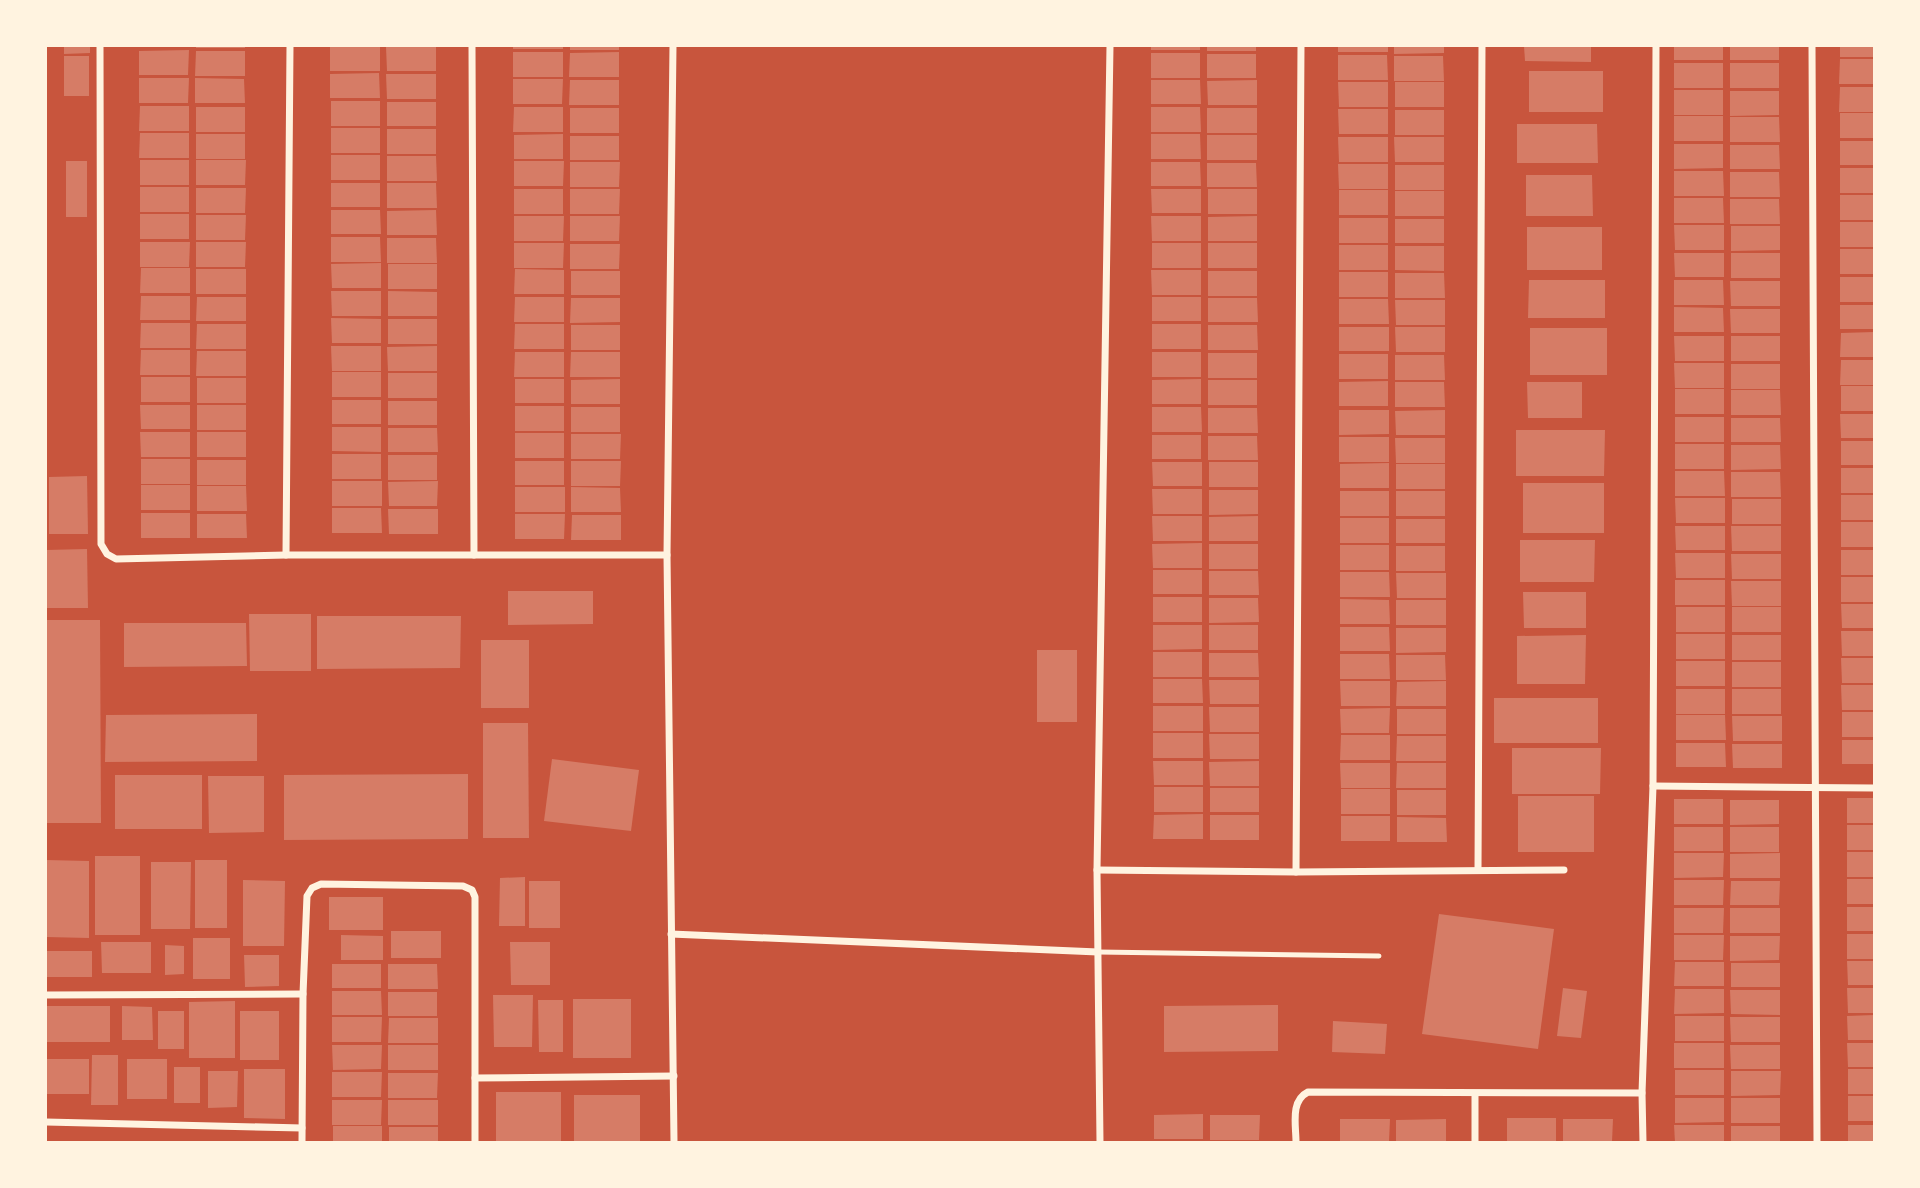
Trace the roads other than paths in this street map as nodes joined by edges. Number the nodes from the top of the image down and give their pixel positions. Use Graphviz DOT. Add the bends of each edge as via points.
graph roads {
  1 [pos="100,46"];
  2 [pos="290,46"];
  3 [pos="472,46"];
  4 [pos="673,46"];
  5 [pos="1110,46"];
  6 [pos="1301,46"];
  7 [pos="1482,46"];
  8 [pos="1656,46"];
  9 [pos="1812,46"];
  10 [pos="286,555"];
  11 [pos="474,555"];
  12 [pos="667,555"];
  13 [pos="1653,786"];
  14 [pos="1815,788"];
  15 [pos="1874,788"];
  16 [pos="1097,870"];
  17 [pos="1478,870"];
  18 [pos="1564,870"];
  19 [pos="1296,872"];
  20 [pos="671,934"];
  21 [pos="1098,952"];
  22 [pos="1379,956"];
  23 [pos="303,994"];
  24 [pos="46,995"];
  25 [pos="674,1076"];
  26 [pos="475,1078"];
  27 [pos="1642,1093"];
  28 [pos="1475,1094"];
  29 [pos="46,1122"];
  30 [pos="302,1128"];
  31 [pos="302,1143"];
  32 [pos="475,1143"];
  33 [pos="674,1143"];
  34 [pos="1100,1143"];
  35 [pos="1296,1143"];
  36 [pos="1475,1143"];
  37 [pos="1643,1143"];
  38 [pos="1817,1143"];
  1 -- 10 [label="street" via="101,544 116,559"];
  2 -- 10 [label="street"];
  3 -- 11 [label="street"];
  4 -- 12 [label="street"];
  5 -- 16 [label="street"];
  6 -- 19 [label="street"];
  7 -- 17 [label="street"];
  8 -- 13 [label="street"];
  9 -- 14 [label="street"];
  10 -- 11 [label="street"];
  11 -- 12 [label="street"];
  12 -- 20 [label="street"];
  13 -- 14 [label="street"];
  13 -- 27 [label="street"];
  14 -- 15 [label="street"];
  14 -- 38 [label="street"];
  16 -- 19 [label="street"];
  16 -- 21 [label="street"];
  17 -- 18 [label="street"];
  17 -- 19 [label="street"];
  20 -- 21 [label="street"];
  20 -- 25 [label="street"];
  21 -- 22 [label="lane"];
  21 -- 34 [label="street"];
  23 -- 24 [label="street"];
  23 -- 26 [label="street" via="307,896 312,888 321,884 463,886 472,890"];
  23 -- 30 [label="street"];
  25 -- 26 [label="street"];
  25 -- 33 [label="street"];
  26 -- 32 [label="street"];
  27 -- 28 [label="street"];
  27 -- 37 [label="street"];
  28 -- 35 [label="street" via="1308,1092 1296,1103"];
  28 -- 36 [label="street"];
  29 -- 30 [label="street"];
  30 -- 31 [label="street"];
}
